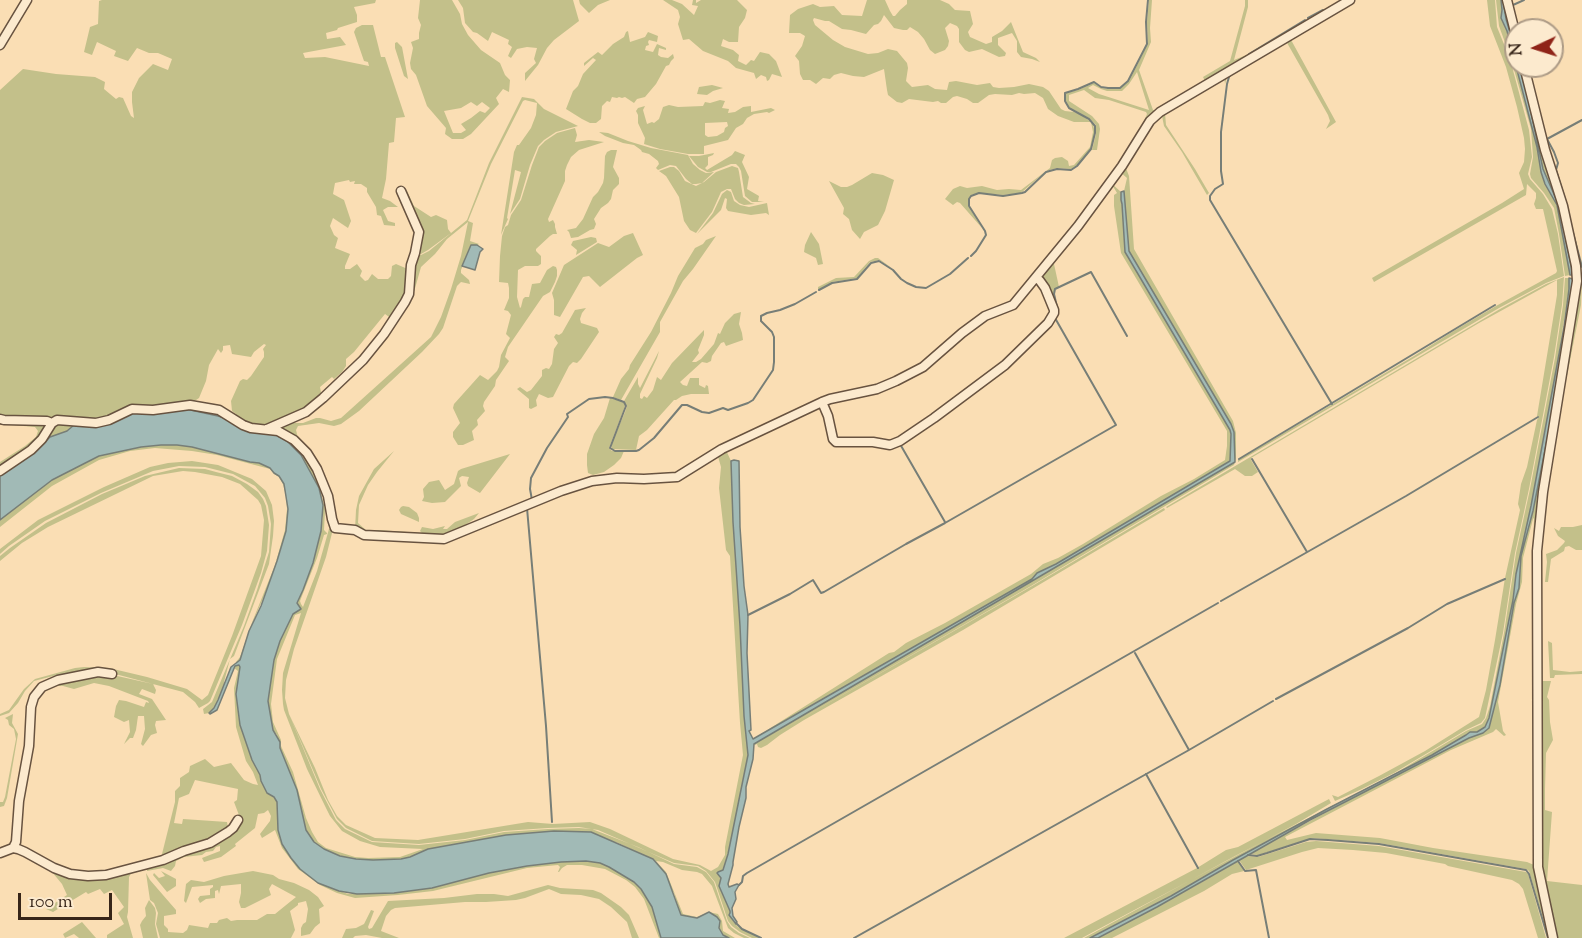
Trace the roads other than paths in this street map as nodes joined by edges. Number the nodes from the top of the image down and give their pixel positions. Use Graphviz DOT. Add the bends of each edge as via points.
graph roads {
  1 [pos="27,0"];
  2 [pos="1350,0"];
  3 [pos="1507,0"];
  4 [pos="1512,18"];
  5 [pos="0,45"];
  6 [pos="1527,78"];
  7 [pos="401,190"];
  8 [pos="1036,277"];
  9 [pos="1580,279"];
  10 [pos="822,402"];
  11 [pos="0,419"];
  12 [pos="52,423"];
  13 [pos="267,429"];
  14 [pos="0,471"];
  15 [pos="112,674"];
  16 [pos="238,820"];
  17 [pos="13,848"];
  18 [pos="0,853"];
  19 [pos="1554,938"];
  1 -- 5 [label="street"];
  2 -- 8 [label="street" via="1160,112"];
  3 -- 4 [label="street"];
  6 -- 9 [label="street"];
  7 -- 13 [label="street" via="419,232 405,302 363,360 323,399 306,412"];
  8 -- 10 [label="street" via="1013,305 986,316 923,367 877,389"];
  8 -- 10 [label="street" via="1054,310 1048,322 1005,365 900,441 890,445 836,442"];
  9 -- 19 [label="street" via="1543,492 1537,551 1538,867"];
  10 -- 13 [label="street" via="722,449 677,477 592,481 444,539 364,535 335,528 323,481 307,453 288,436"];
  11 -- 12 [label="street"];
  12 -- 13 [label="street" via="96,423 132,409 190,405 219,410 243,425"];
  12 -- 14 [label="street" via="42,440"];
  15 -- 17 [label="street" via="98,672 58,680 42,687 34,697"];
  16 -- 17 [label="street" via="233,828 210,843 106,875 70,874"];
  17 -- 18 [label="street"];
}
